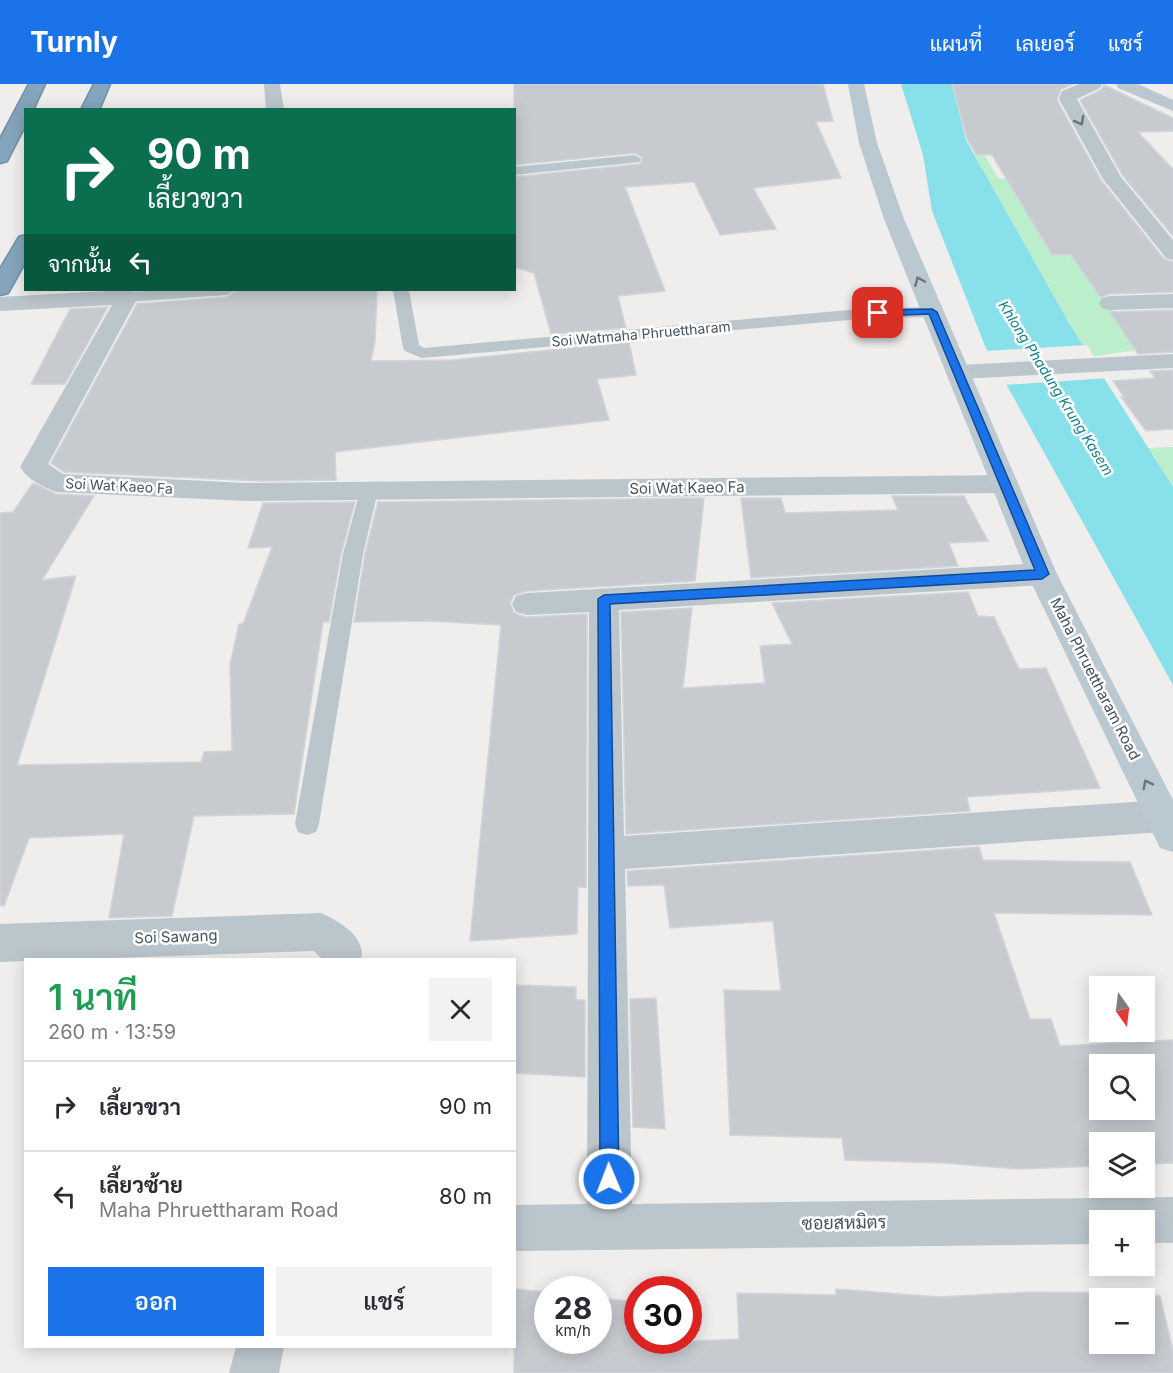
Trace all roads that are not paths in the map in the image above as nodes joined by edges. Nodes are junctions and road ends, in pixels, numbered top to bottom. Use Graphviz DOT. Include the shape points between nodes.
graph roads {
  1 [pos="37,84"];
  2 [pos="102,84"];
  3 [pos="272,84"];
  4 [pos="856,84"];
  5 [pos="1094,84"];
  6 [pos="1124,84"];
  7 [pos="1173,106"];
  8 [pos="25,108"];
  9 [pos="91,108"];
  10 [pos="275,108"];
  11 [pos="24,110"];
  12 [pos="0,157"];
  13 [pos="635,159"];
  14 [pos="516,171"];
  15 [pos="24,245"];
  16 [pos="1173,254"];
  17 [pos="0,288"];
  18 [pos="213,291"];
  19 [pos="401,291"];
  20 [pos="127,297"];
  21 [pos="1173,301"];
  22 [pos="1110,303"];
  23 [pos="0,304"];
  24 [pos="932,312"];
  25 [pos="1173,361"];
  26 [pos="959,372"];
  27 [pos="1005,484"];
  28 [pos="369,490"];
  29 [pos="1042,574"];
  30 [pos="604,599"];
  31 [pos="527,604"];
  32 [pos="307,824"];
  33 [pos="1168,826"];
  34 [pos="606,854"];
  35 [pos="0,944"];
  36 [pos="343,956"];
  37 [pos="1173,1220"];
  38 [pos="610,1225"];
  39 [pos="516,1228"];
  40 [pos="260,1348"];
  41 [pos="254,1373"];
  1 -- 8 [label="highway"];
  2 -- 9 [label="highway"];
  3 -- 10 [label="street"];
  24 -- 4 [label="main road, Maha Phruettharam Road, one-way" via="868,143"];
  5 -- 16 [label="street, one-way" via="1071,92 1068,99 1113,179"];
  6 -- 7 [label="main road"];
  11 -- 12 [label="highway"];
  13 -- 14 [label="lane"];
  15 -- 17 [label="highway"];
  18 -- 20 [label="lane"];
  19 -- 24 [label="lane, Soi Watmaha Phruettharam" via="411,348 422,352 860,314"];
  20 -- 23 [label="street"];
  20 -- 28 [label="street, Soi Wat Kaeo Fa" via="33,467 57,483 246,492"];
  21 -- 22 [label="street"];
  24 -- 26 [label="main road, Maha Phruettharam Road"];
  25 -- 26 [label="street"];
  26 -- 27 [label="main road, Maha Phruettharam Road"];
  27 -- 28 [label="street, Soi Wat Kaeo Fa"];
  27 -- 29 [label="main road, Maha Phruettharam Road"];
  28 -- 32 [label="lane" via="353,554"];
  29 -- 30 [label="street"];
  33 -- 29 [label="main road, Maha Phruettharam Road, one-way"];
  30 -- 31 [label="street"];
  30 -- 34 [label="street"];
  33 -- 34 [label="street"];
  34 -- 38 [label="street"];
  35 -- 36 [label="street, Soi Sawang" via="321,932"];
  37 -- 38 [label="street, ซอยสหมิตร"];
  38 -- 39 [label="street, ซอยสหมิตร"];
  40 -- 41 [label="street"];
}
